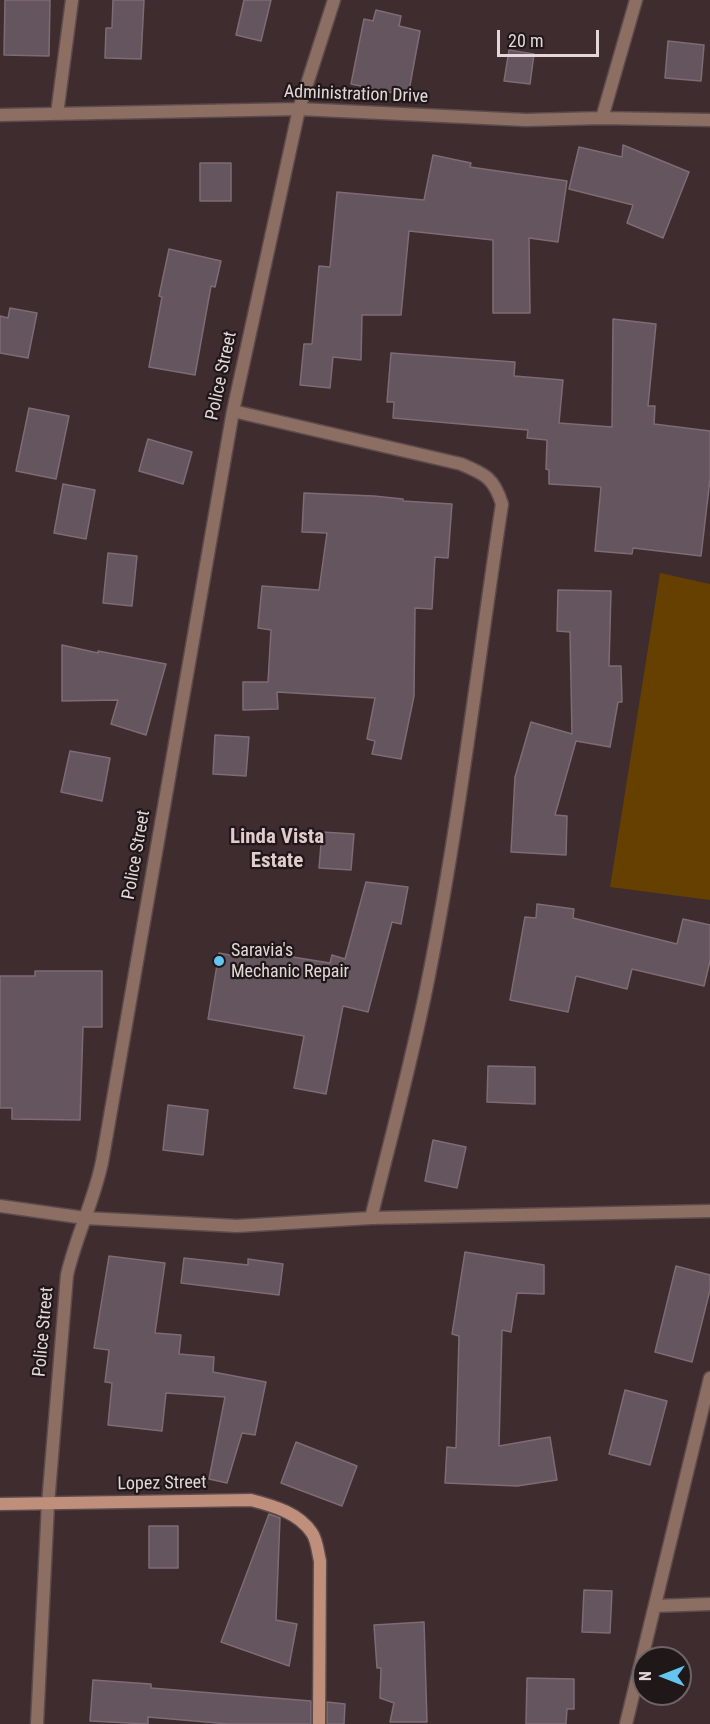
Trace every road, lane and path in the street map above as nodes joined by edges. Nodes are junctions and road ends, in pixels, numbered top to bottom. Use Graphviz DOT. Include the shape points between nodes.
graph roads {
  1 [pos="72,0"];
  2 [pos="333,0"];
  3 [pos="636,0"];
  4 [pos="299,109"];
  5 [pos="57,114"];
  6 [pos="0,115"];
  7 [pos="602,118"];
  8 [pos="710,120"];
  9 [pos="233,411"];
  10 [pos="0,1206"];
  11 [pos="710,1211"];
  12 [pos="85,1218"];
  13 [pos="370,1218"];
  14 [pos="710,1378"];
  15 [pos="0,1504"];
  16 [pos="48,1504"];
  17 [pos="710,1604"];
  18 [pos="655,1606"];
  19 [pos="37,1724"];
  20 [pos="319,1724"];
  21 [pos="626,1724"];
  1 -- 5 [label="street"];
  2 -- 4 [label="street, Police Street"];
  3 -- 7 [label="street"];
  4 -- 5 [label="street, Administration Drive"];
  4 -- 7 [label="street, Administration Drive" via="526,120"];
  4 -- 9 [label="street, Police Street"];
  5 -- 6 [label="street, Administration Drive"];
  7 -- 8 [label="street, Administration Drive"];
  9 -- 12 [label="street, Police Street" via="102,1162"];
  9 -- 13 [label="street" via="461,464 483,472 497,487 502,504 429,975"];
  10 -- 12 [label="street"];
  11 -- 13 [label="street"];
  12 -- 13 [label="street" via="237,1226"];
  12 -- 16 [label="street, Police Street" via="67,1275"];
  14 -- 18 [label="street"];
  15 -- 16 [label="street, Lopez Street"];
  16 -- 19 [label="street, Police Street"];
  16 -- 20 [label="street, Lopez Street" via="251,1500 297,1517 313,1534 320,1561"];
  17 -- 18 [label="street"];
  18 -- 21 [label="street"];
}
